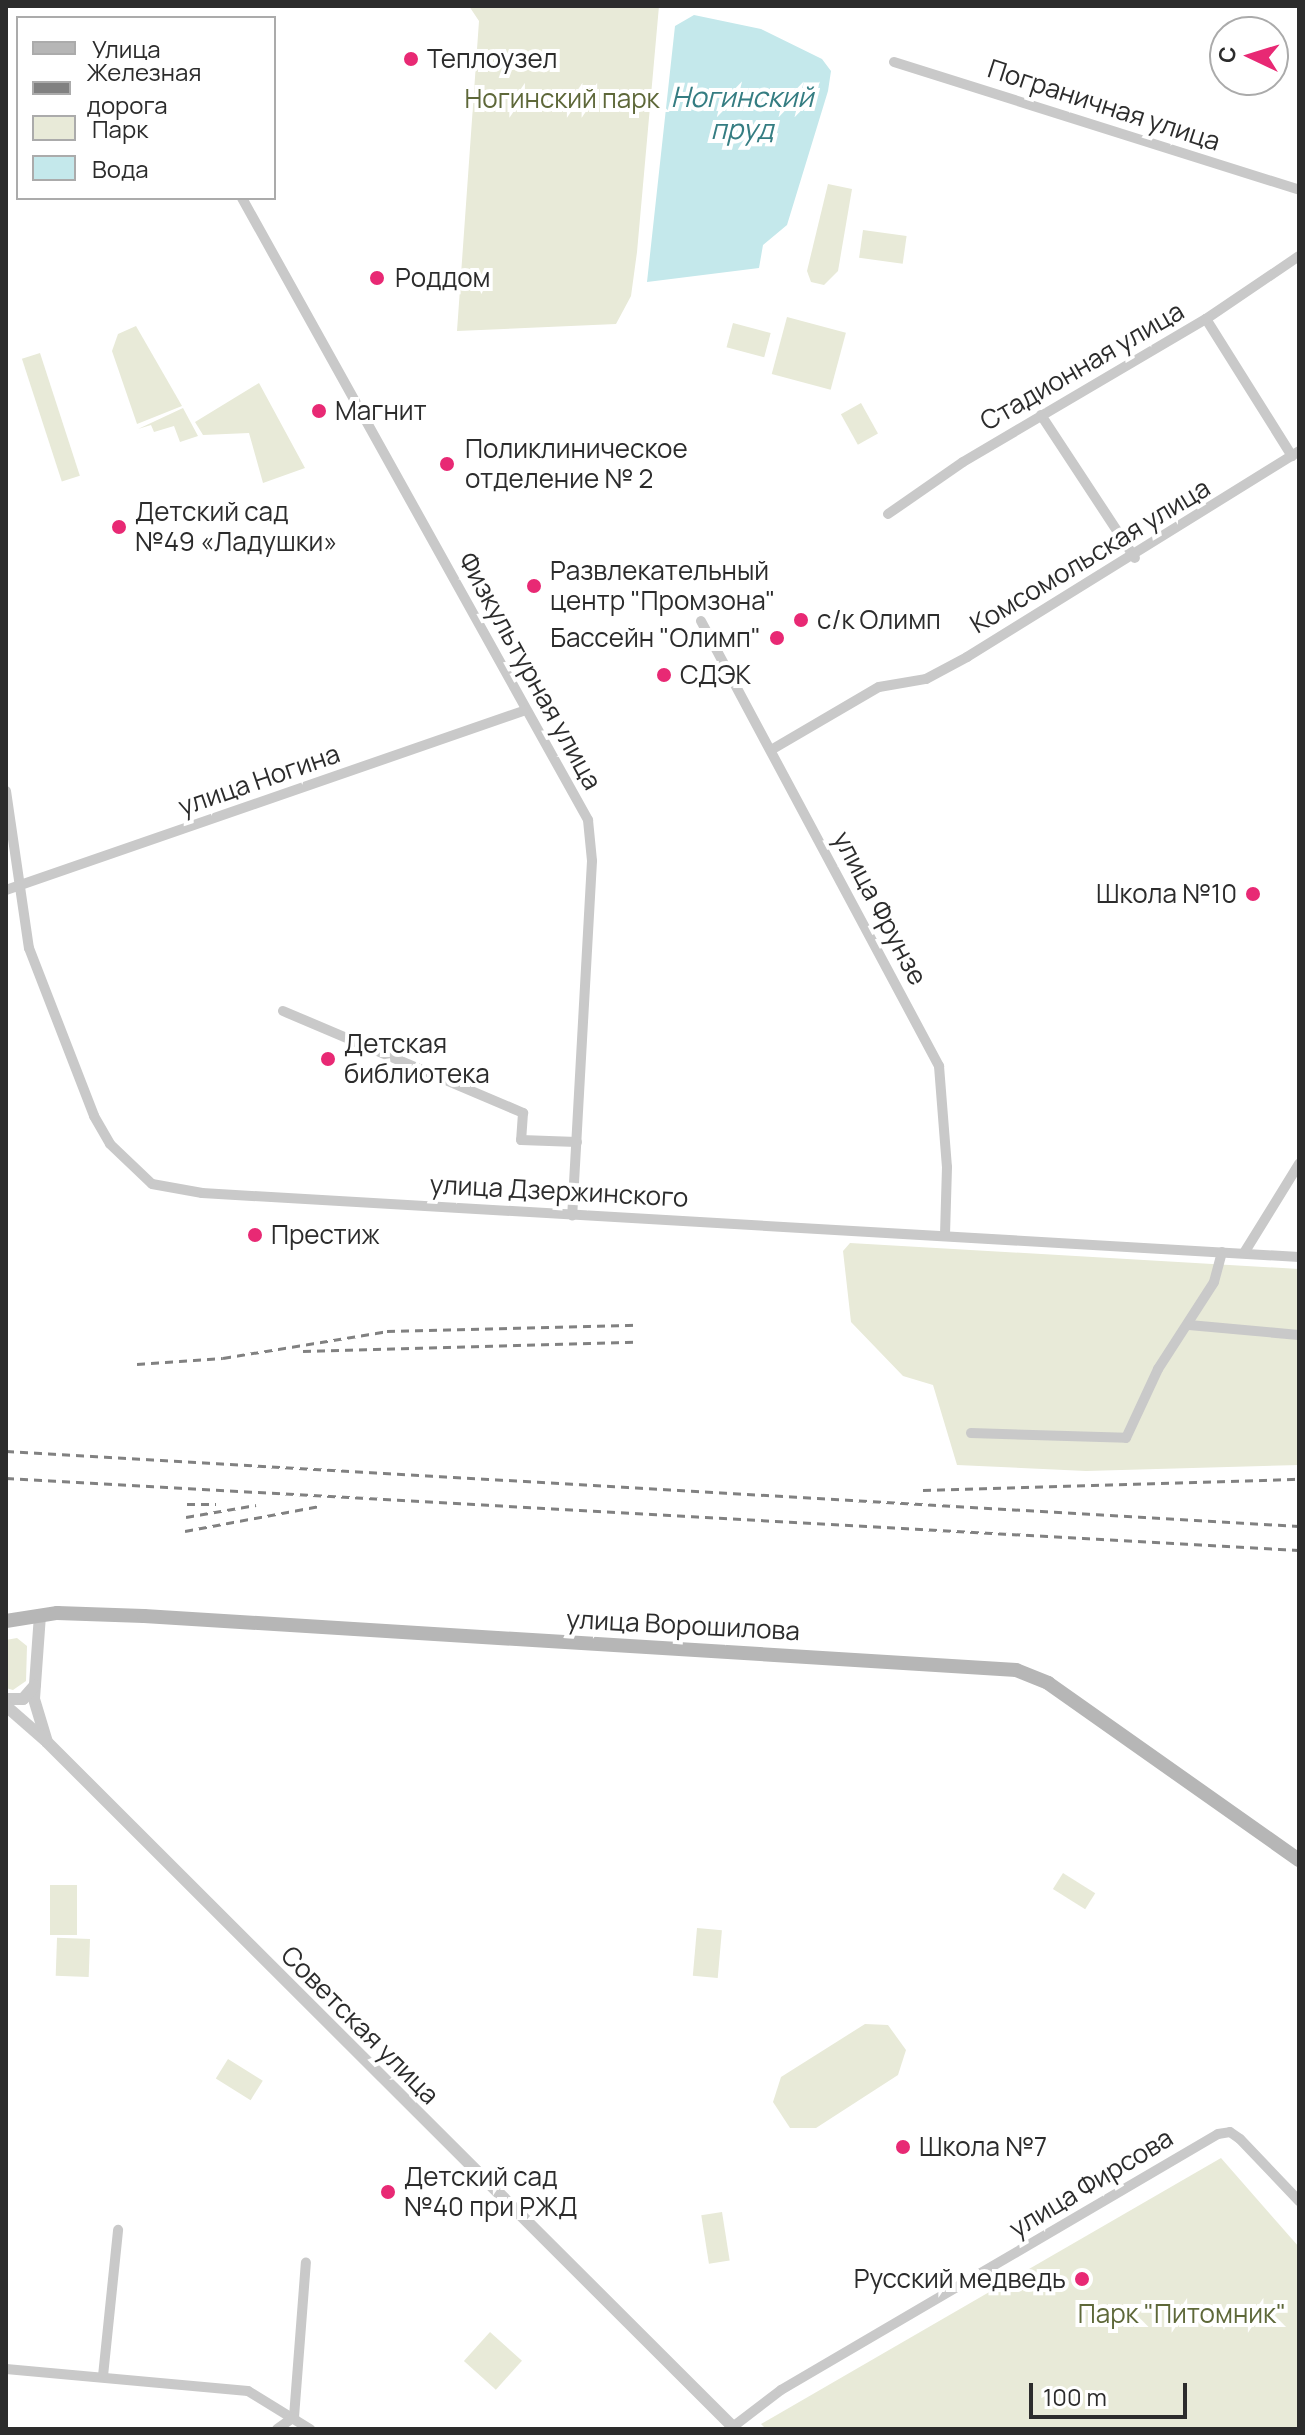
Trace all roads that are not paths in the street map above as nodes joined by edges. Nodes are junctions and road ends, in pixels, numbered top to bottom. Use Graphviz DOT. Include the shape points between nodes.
graph roads {
  1 [pos="894,62"];
  2 [pos="1299,190"];
  3 [pos="243,200"];
  4 [pos="1299,256"];
  5 [pos="1206,319"];
  6 [pos="1041,415"];
  7 [pos="1296,454"];
  8 [pos="888,514"];
  9 [pos="1135,558"];
  10 [pos="701,621"];
  11 [pos="526,710"];
  12 [pos="771,750"];
  13 [pos="6,791"];
  14 [pos="11,887"];
  15 [pos="283,1011"];
  16 [pos="577,1142"];
  17 [pos="1299,1164"];
  18 [pos="572,1215"];
  19 [pos="945,1235"];
  20 [pos="1222,1252"];
  21 [pos="1244,1253"];
  22 [pos="1299,1257"];
  23 [pos="1189,1325"];
  24 [pos="1299,1335"];
  25 [pos="971,1433"];
  26 [pos="40,1615"];
  27 [pos="6,1621"];
  28 [pos="36,1683"];
  29 [pos="6,1699"];
  30 [pos="6,1706"];
  31 [pos="47,1742"];
  32 [pos="1299,1860"];
  33 [pos="1299,2201"];
  34 [pos="118,2230"];
  35 [pos="306,2262"];
  36 [pos="6,2369"];
  37 [pos="103,2376"];
  38 [pos="294,2417"];
  39 [pos="732,2428"];
  40 [pos="277,2429"];
  41 [pos="310,2429"];
  1 -- 2 [label="street, Пограничная улица"];
  3 -- 11 [label="street, Физкультурная улица"];
  4 -- 5 [label="street, Стадионная улица"];
  5 -- 6 [label="street, Стадионная улица"];
  5 -- 7 [label="street"];
  6 -- 8 [label="street, Стадионная улица"];
  6 -- 9 [label="street"];
  7 -- 9 [label="street, Комсомольская улица"];
  9 -- 12 [label="street, Комсомольская улица" via="926,679 879,687"];
  10 -- 12 [label="street, улица Фрунзе"];
  11 -- 14 [label="street, улица Ногина"];
  11 -- 16 [label="street, Физкультурная улица" via="588,820 592,861"];
  12 -- 19 [label="street, улица Фрунзе" via="939,1066 947,1167"];
  13 -- 14 [label="street, улица Дзержинского"];
  14 -- 18 [label="street, улица Дзержинского" via="94,1116 110,1144 152,1184 202,1193"];
  15 -- 16 [label="street" via="523,1113 521,1140"];
  16 -- 18 [label="street, Физкультурная улица"];
  17 -- 21 [label="street"];
  18 -- 19 [label="street, улица Дзержинского"];
  19 -- 20 [label="street, улица Дзержинского"];
  20 -- 21 [label="street, улица Дзержинского"];
  20 -- 23 [label="street" via="1214,1282"];
  21 -- 22 [label="street, улица Дзержинского"];
  23 -- 24 [label="street"];
  23 -- 25 [label="street" via="1158,1369 1122,1441"];
  26 -- 27 [label="main road, улица Ворошилова"];
  26 -- 28 [label="street, Советская улица"];
  26 -- 32 [label="main road, улица Ворошилова" via="181,1618 1016,1670 1048,1683"];
  28 -- 29 [label="street" via="23,1699"];
  28 -- 31 [label="street, Советская улица" via="36,1709"];
  30 -- 31 [label="street"];
  31 -- 39 [label="street, Советская улица"];
  33 -- 39 [label="street, улица Фирсова" via="1240,2139 1230,2132 1218,2134 781,2390"];
  34 -- 37 [label="street"];
  35 -- 38 [label="street"];
  36 -- 37 [label="street"];
  37 -- 38 [label="street" via="248,2391"];
  38 -- 40 [label="street"];
  38 -- 41 [label="street"];
}
